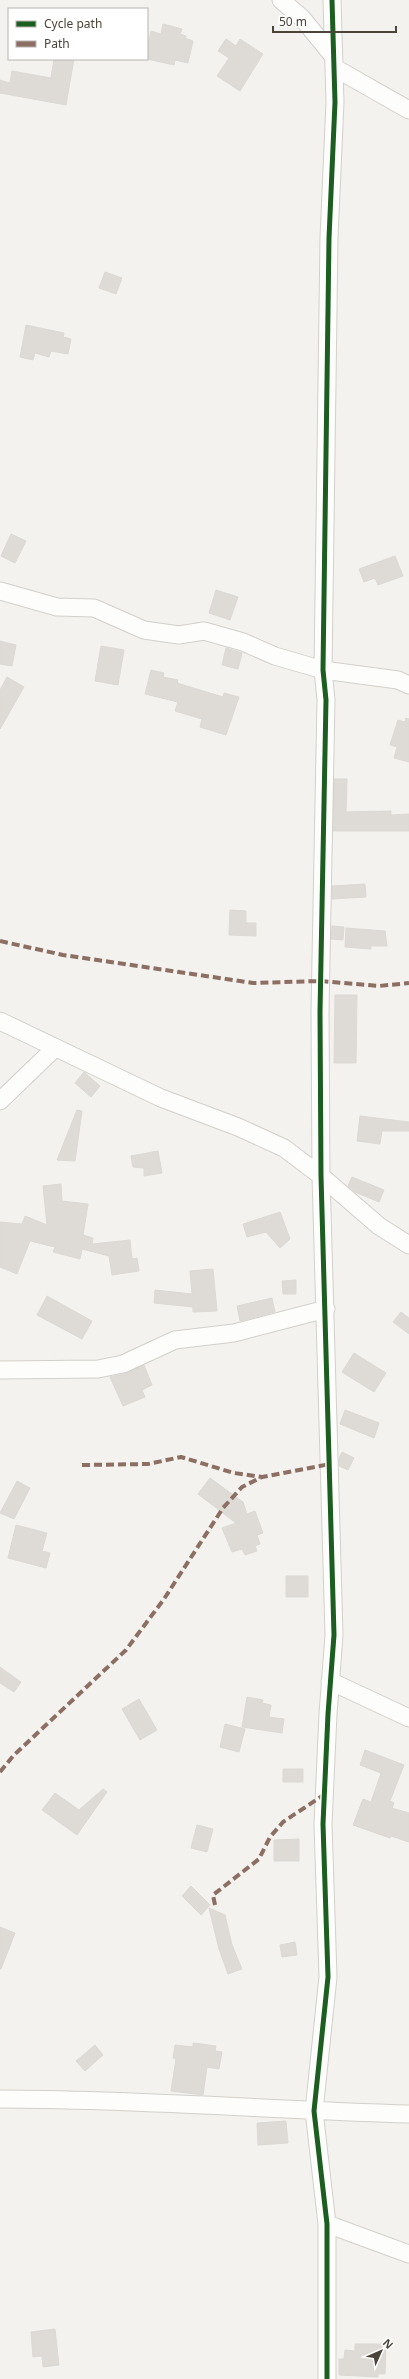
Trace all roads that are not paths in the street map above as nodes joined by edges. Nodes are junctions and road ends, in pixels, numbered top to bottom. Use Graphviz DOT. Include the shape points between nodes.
graph roads {
  1 [pos="281,0"];
  2 [pos="332,0"];
  3 [pos="334,62"];
  4 [pos="406,105"];
  5 [pos="0,591"];
  6 [pos="323,670"];
  7 [pos="409,685"];
  8 [pos="0,1021"];
  9 [pos="56,1048"];
  10 [pos="0,1101"];
  11 [pos="321,1176"];
  12 [pos="409,1245"];
  13 [pos="326,1309"];
  14 [pos="0,1370"];
  15 [pos="330,1681"];
  16 [pos="409,1718"];
  17 [pos="0,2099"];
  18 [pos="314,2112"];
  19 [pos="409,2114"];
  20 [pos="327,2224"];
  21 [pos="409,2254"];
  22 [pos="327,2379"];
  1 -- 3 [label="street" via="302,18"];
  2 -- 3 [label="street"];
  3 -- 4 [label="street"];
  3 -- 6 [label="street"];
  5 -- 6 [label="street" via="57,607 94,608 144,630 179,635 204,631"];
  6 -- 7 [label="street" via="398,680"];
  6 -- 11 [label="street" via="326,700 320,1012"];
  8 -- 9 [label="street"];
  9 -- 10 [label="street"];
  9 -- 11 [label="street" via="161,1098 238,1127 284,1148"];
  11 -- 12 [label="street" via="379,1226"];
  11 -- 13 [label="street"];
  13 -- 14 [label="street" via="234,1333 174,1340 123,1364 98,1369"];
  13 -- 15 [label="street" via="334,1635"];
  15 -- 16 [label="street"];
  15 -- 18 [label="street" via="323,1824 328,1977"];
  17 -- 18 [label="street" via="71,2099"];
  18 -- 19 [label="street"];
  18 -- 20 [label="street"];
  20 -- 21 [label="street"];
  20 -- 22 [label="street"];
}
